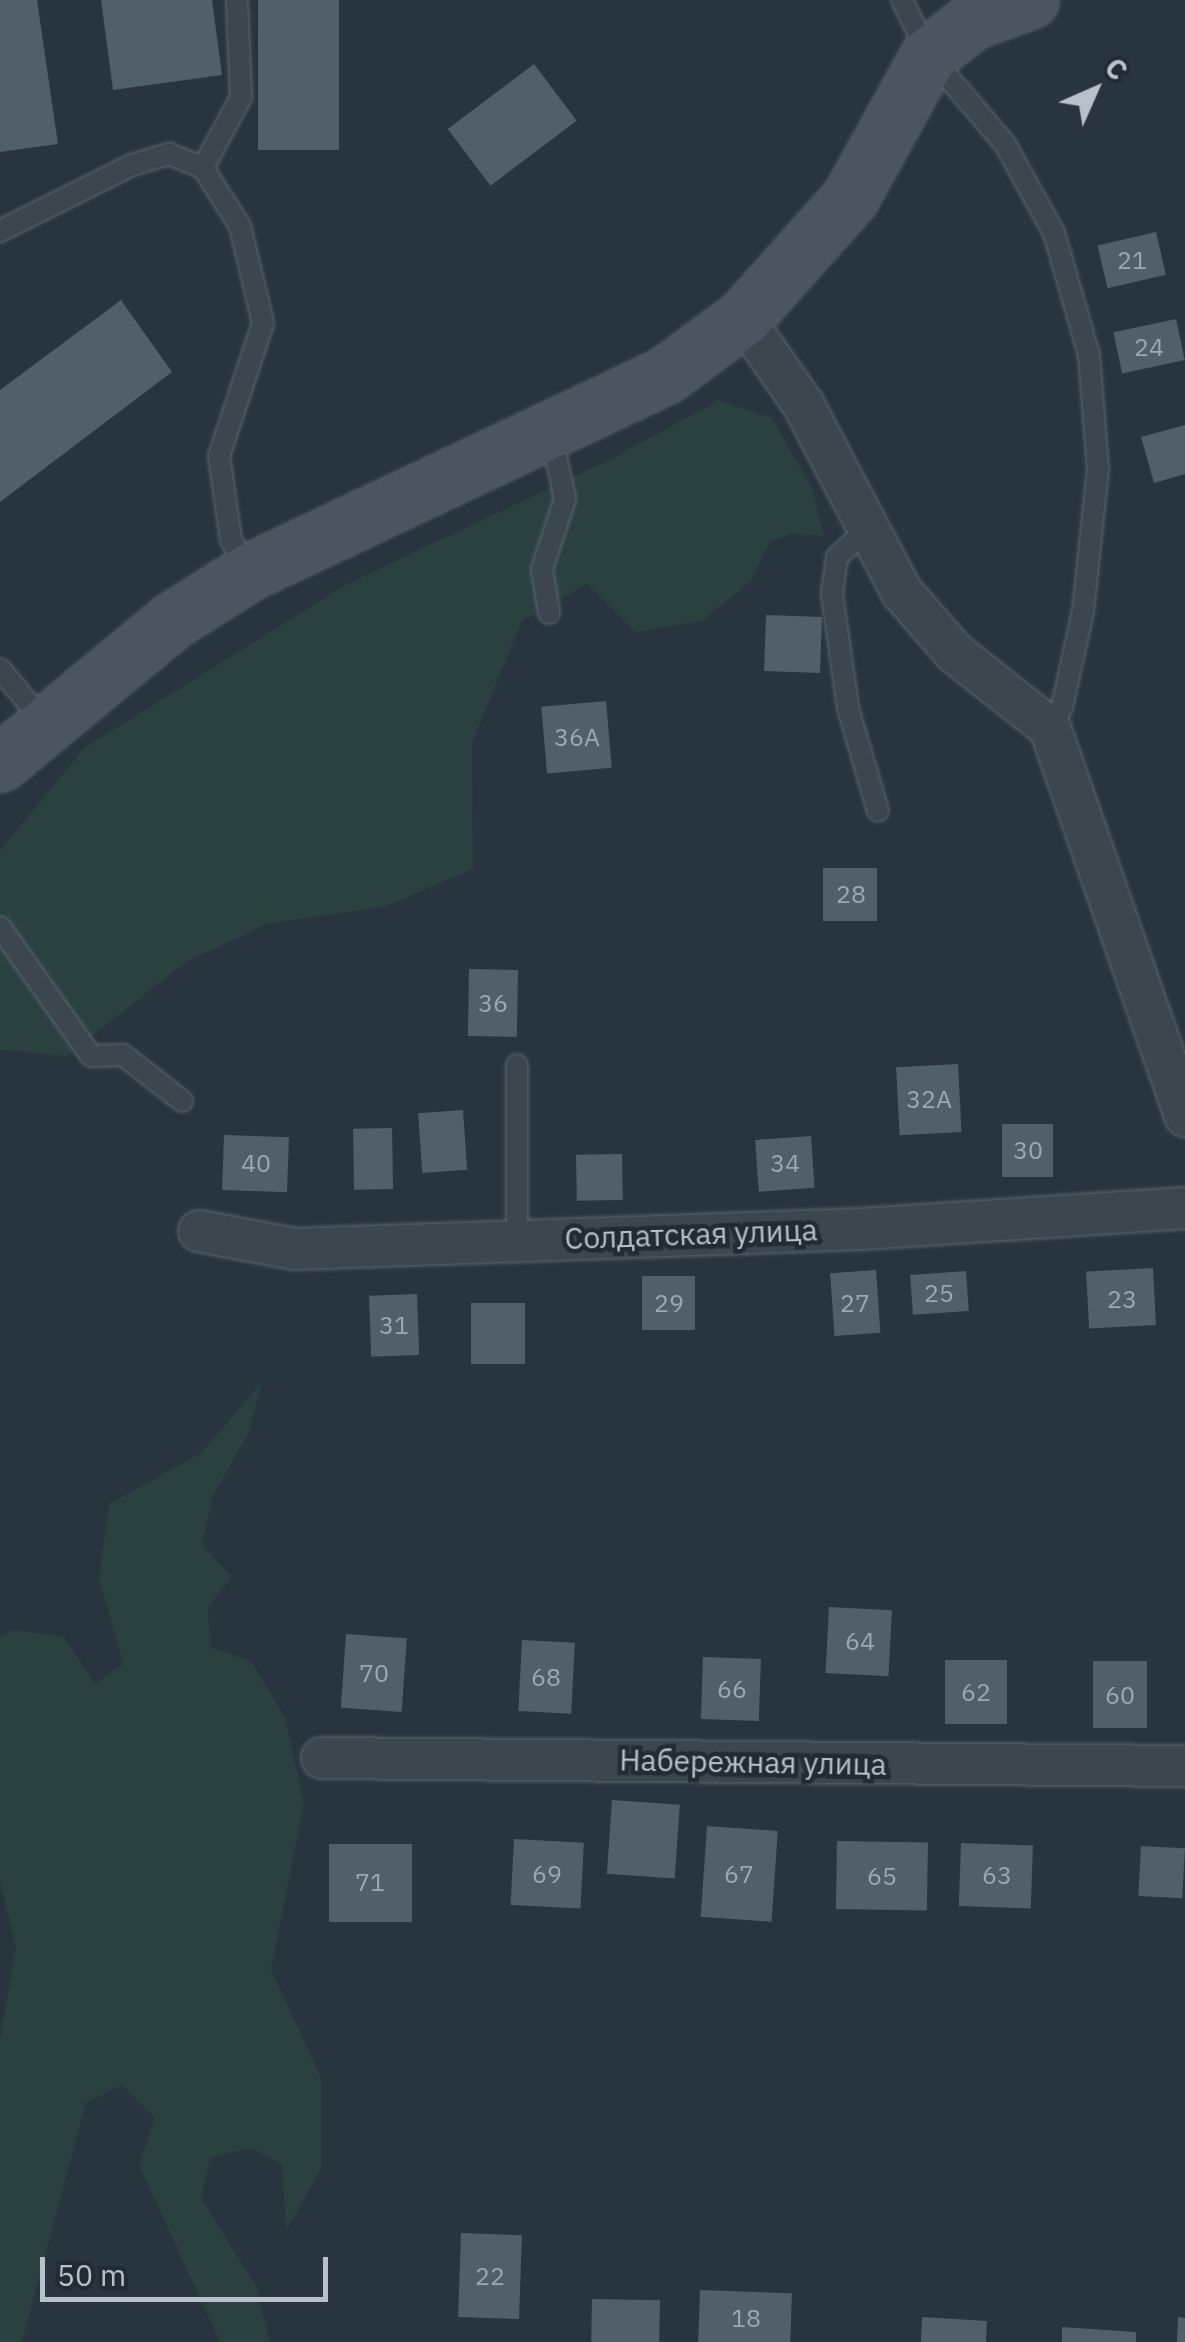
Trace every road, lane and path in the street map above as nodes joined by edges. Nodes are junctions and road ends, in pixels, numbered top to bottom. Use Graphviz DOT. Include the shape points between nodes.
graph roads {
  1 [pos="237,0"];
  2 [pos="902,0"];
  3 [pos="1030,0"];
  4 [pos="929,55"];
  5 [pos="203,168"];
  6 [pos="0,231"];
  7 [pos="743,318"];
  8 [pos="549,426"];
  9 [pos="868,528"];
  10 [pos="249,572"];
  11 [pos="550,613"];
  12 [pos="0,669"];
  13 [pos="45,722"];
  14 [pos="1050,728"];
  15 [pos="0,763"];
  16 [pos="878,811"];
  17 [pos="0,927"];
  18 [pos="517,1065"];
  19 [pos="182,1101"];
  20 [pos="1185,1116"];
  21 [pos="1185,1208"];
  22 [pos="199,1230"];
  23 [pos="517,1239"];
  24 [pos="322,1758"];
  25 [pos="1185,1766"];
  1 -- 5 [label="lane" via="241,97"];
  2 -- 4 [label="lane"];
  3 -- 4 [label="street" via="972,21"];
  4 -- 7 [label="street" via="850,198"];
  4 -- 14 [label="lane" via="1005,144 1054,233 1089,354 1098,469 1083,611 1062,707"];
  5 -- 6 [label="lane" via="169,154 132,165"];
  5 -- 10 [label="lane" via="240,226 263,322 219,456 231,540"];
  7 -- 8 [label="street" via="664,376"];
  7 -- 9 [label="street" via="803,404"];
  8 -- 10 [label="street"];
  8 -- 11 [label="lane" via="565,499 542,569"];
  9 -- 14 [label="street" via="901,592 955,653"];
  9 -- 16 [label="lane" via="838,557 832,594 848,708"];
  10 -- 13 [label="street" via="173,620"];
  12 -- 13 [label="lane"];
  13 -- 15 [label="street"];
  14 -- 20 [label="street"];
  17 -- 19 [label="lane" via="92,1056 122,1055"];
  18 -- 23 [label="lane"];
  21 -- 23 [label="street, Солдатская улица" via="862,1229"];
  22 -- 23 [label="street, Солдатская улица" via="294,1249"];
  24 -- 25 [label="street, Набережная улица"];
}
